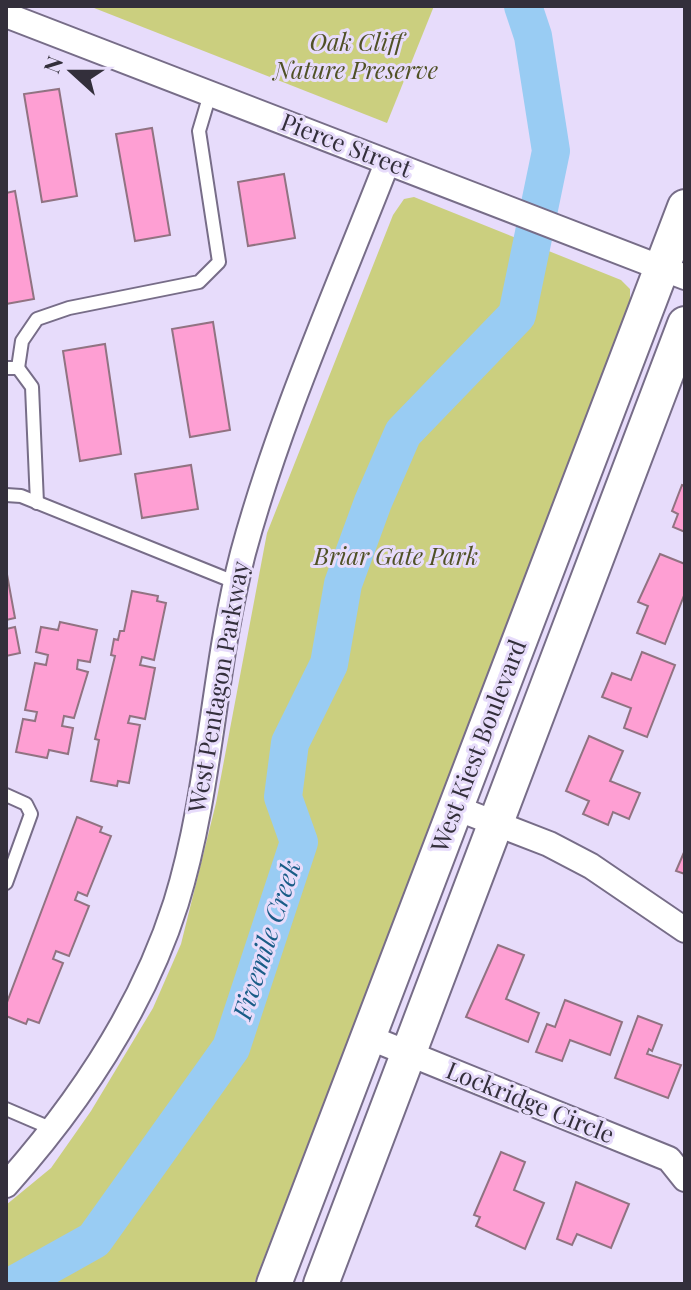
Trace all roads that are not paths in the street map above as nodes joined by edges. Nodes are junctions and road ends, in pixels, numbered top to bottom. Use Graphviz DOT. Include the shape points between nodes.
graph roads {
  1 [pos="6,15"];
  2 [pos="210,94"];
  3 [pos="387,163"];
  4 [pos="685,207"];
  5 [pos="673,272"];
  6 [pos="685,324"];
  7 [pos="12,368"];
  8 [pos="6,495"];
  9 [pos="37,503"];
  10 [pos="237,583"];
  11 [pos="6,795"];
  12 [pos="456,808"];
  13 [pos="497,822"];
  14 [pos="6,883"];
  15 [pos="685,930"];
  16 [pos="368,1037"];
  17 [pos="409,1054"];
  18 [pos="6,1109"];
  19 [pos="55,1130"];
  20 [pos="685,1179"];
  21 [pos="6,1185"];
  22 [pos="274,1284"];
  23 [pos="321,1284"];
  1 -- 2 [label="street, Pierce Street"];
  2 -- 3 [label="street, Pierce Street"];
  2 -- 7 [label="lane" via="199,131 219,262 199,282 37,319"];
  3 -- 5 [label="street, Pierce Street"];
  3 -- 10 [label="street, West Pentagon Parkway" via="283,431"];
  4 -- 5 [label="main road, West Kiest Boulevard"];
  5 -- 12 [label="main road, West Kiest Boulevard"];
  6 -- 13 [label="main road, West Kiest Boulevard"];
  7 -- 9 [label="lane" via="32,387"];
  8 -- 9 [label="lane"];
  9 -- 10 [label="lane"];
  10 -- 19 [label="street, West Pentagon Parkway" via="176,902 149,972"];
  11 -- 14 [label="lane" via="26,804 31,814"];
  12 -- 13 [label="street"];
  12 -- 16 [label="main road, West Kiest Boulevard"];
  13 -- 15 [label="street" via="591,866"];
  13 -- 17 [label="main road, West Kiest Boulevard"];
  16 -- 17 [label="street, Lockridge Circle"];
  16 -- 22 [label="main road, West Kiest Boulevard"];
  17 -- 20 [label="street, Lockridge Circle" via="669,1159"];
  17 -- 23 [label="main road, West Kiest Boulevard"];
  18 -- 19 [label="lane"];
  19 -- 21 [label="street, West Pentagon Parkway"];
}
